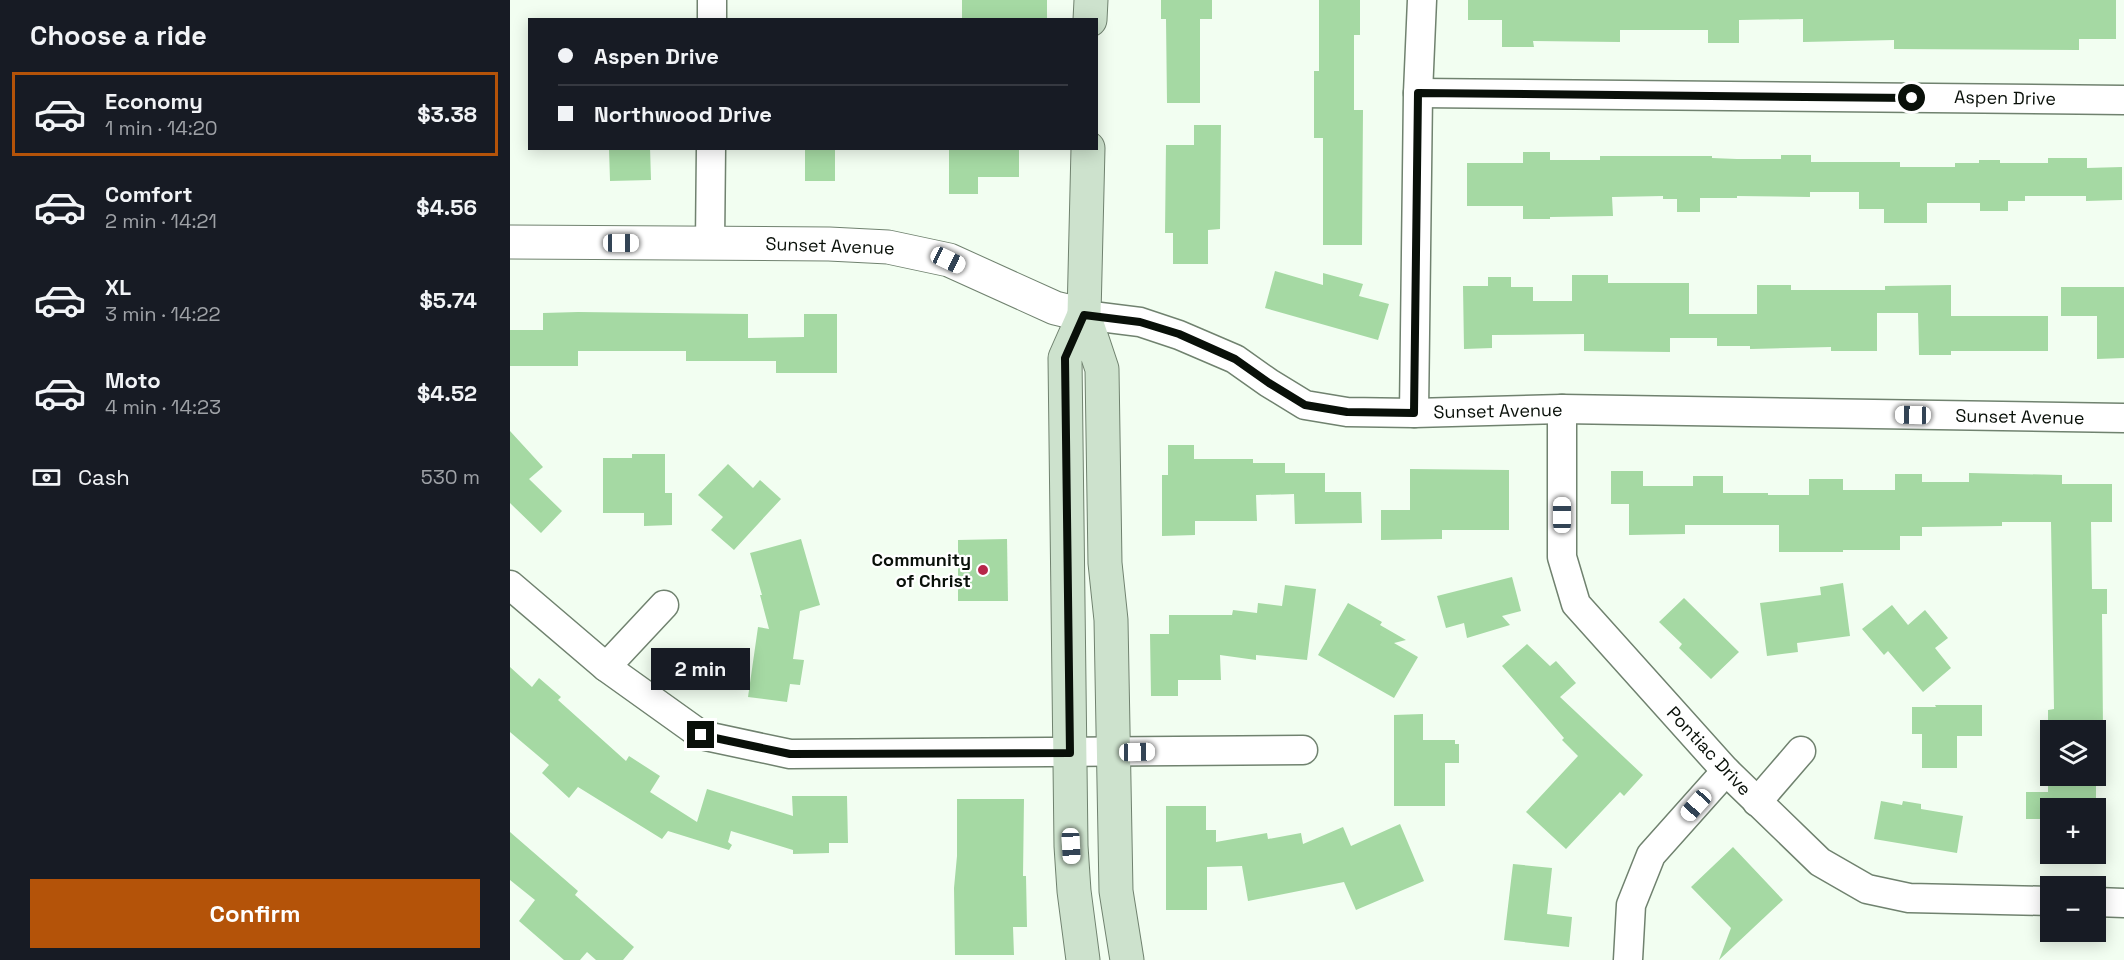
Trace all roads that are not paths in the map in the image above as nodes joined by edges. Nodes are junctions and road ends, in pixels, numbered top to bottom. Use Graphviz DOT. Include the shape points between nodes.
graph roads {
  1 [pos="712,0"];
  2 [pos="1090,0"];
  3 [pos="1422,0"];
  4 [pos="712,18"];
  5 [pos="1090,18"];
  6 [pos="1418,93"];
  7 [pos="2124,100"];
  8 [pos="711,150"];
  9 [pos="1088,150"];
  10 [pos="510,242"];
  11 [pos="710,243"];
  12 [pos="1084,315"];
  13 [pos="1562,409"];
  14 [pos="1414,413"];
  15 [pos="2124,418"];
  16 [pos="510,585"];
  17 [pos="664,604"];
  18 [pos="606,667"];
  19 [pos="1303,750"];
  20 [pos="1801,751"];
  21 [pos="1113,752"];
  22 [pos="1070,753"];
  23 [pos="1726,771"];
  24 [pos="1757,802"];
  25 [pos="2040,901"];
  26 [pos="2106,902"];
  27 [pos="2124,903"];
  28 [pos="1083,960"];
  29 [pos="1127,960"];
  30 [pos="1628,960"];
  1 -- 4 [label="street"];
  2 -- 5 [label="main road"];
  3 -- 6 [label="street"];
  6 -- 7 [label="street, Aspen Drive"];
  6 -- 14 [label="street"];
  8 -- 11 [label="street"];
  9 -- 12 [label="main road"];
  10 -- 11 [label="street, Sunset Avenue"];
  11 -- 12 [label="street, Sunset Avenue" via="867,245 916,251 948,260 1055,308"];
  12 -- 14 [label="street, Sunset Avenue" via="1140,322 1179,334 1235,359 1305,405 1347,412"];
  12 -- 21 [label="main road" via="1102,369"];
  12 -- 22 [label="main road" via="1065,358"];
  13 -- 14 [label="street, Sunset Avenue"];
  13 -- 15 [label="street, Sunset Avenue"];
  13 -- 23 [label="street, Pontiac Drive" via="1562,557 1575,604"];
  16 -- 18 [label="street"];
  17 -- 18 [label="street"];
  18 -- 22 [label="street" via="701,735 790,754"];
  19 -- 21 [label="street"];
  20 -- 24 [label="street"];
  21 -- 22 [label="street"];
  21 -- 29 [label="main road" via="1116,891"];
  22 -- 28 [label="main road" via="1074,891"];
  23 -- 24 [label="street, Pontiac Drive"];
  23 -- 30 [label="street" via="1651,855 1631,905"];
  24 -- 25 [label="street, Pontiac Drive" via="1820,862 1867,889 1909,898"];
  26 -- 27 [label="street"];
}
